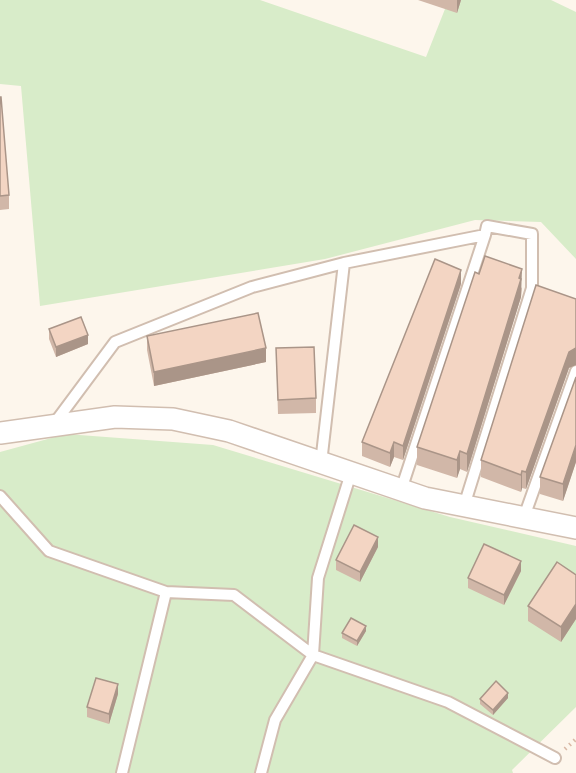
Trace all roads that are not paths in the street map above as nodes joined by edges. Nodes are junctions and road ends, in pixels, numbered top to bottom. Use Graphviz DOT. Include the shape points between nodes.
graph roads {
  1 [pos="485,235"];
  2 [pos="344,263"];
  3 [pos="532,288"];
  4 [pos="543,292"];
  5 [pos="576,371"];
  6 [pos="52,426"];
  7 [pos="0,434"];
  8 [pos="321,463"];
  9 [pos="351,473"];
  10 [pos="401,490"];
  11 [pos="0,496"];
  12 [pos="464,506"];
  13 [pos="524,517"];
  14 [pos="576,528"];
  15 [pos="166,592"];
  16 [pos="313,655"];
  17 [pos="555,758"];
  18 [pos="122,773"];
  19 [pos="261,773"];
  1 -- 2 [label="lane"];
  1 -- 3 [label="lane" via="488,226 532,234"];
  1 -- 10 [label="lane"];
  2 -- 6 [label="lane" via="252,287 115,342"];
  2 -- 8 [label="lane"];
  3 -- 4 [label="lane"];
  3 -- 12 [label="lane"];
  5 -- 13 [label="lane"];
  6 -- 7 [label="street"];
  6 -- 8 [label="street" via="115,417 173,419 229,431"];
  8 -- 9 [label="street"];
  9 -- 10 [label="street"];
  9 -- 16 [label="lane" via="318,578"];
  10 -- 12 [label="street"];
  11 -- 15 [label="lane" via="49,551"];
  12 -- 13 [label="street"];
  13 -- 14 [label="street"];
  15 -- 16 [label="lane" via="234,595"];
  15 -- 18 [label="lane"];
  16 -- 17 [label="lane" via="448,702"];
  16 -- 19 [label="lane" via="275,720"];
}
